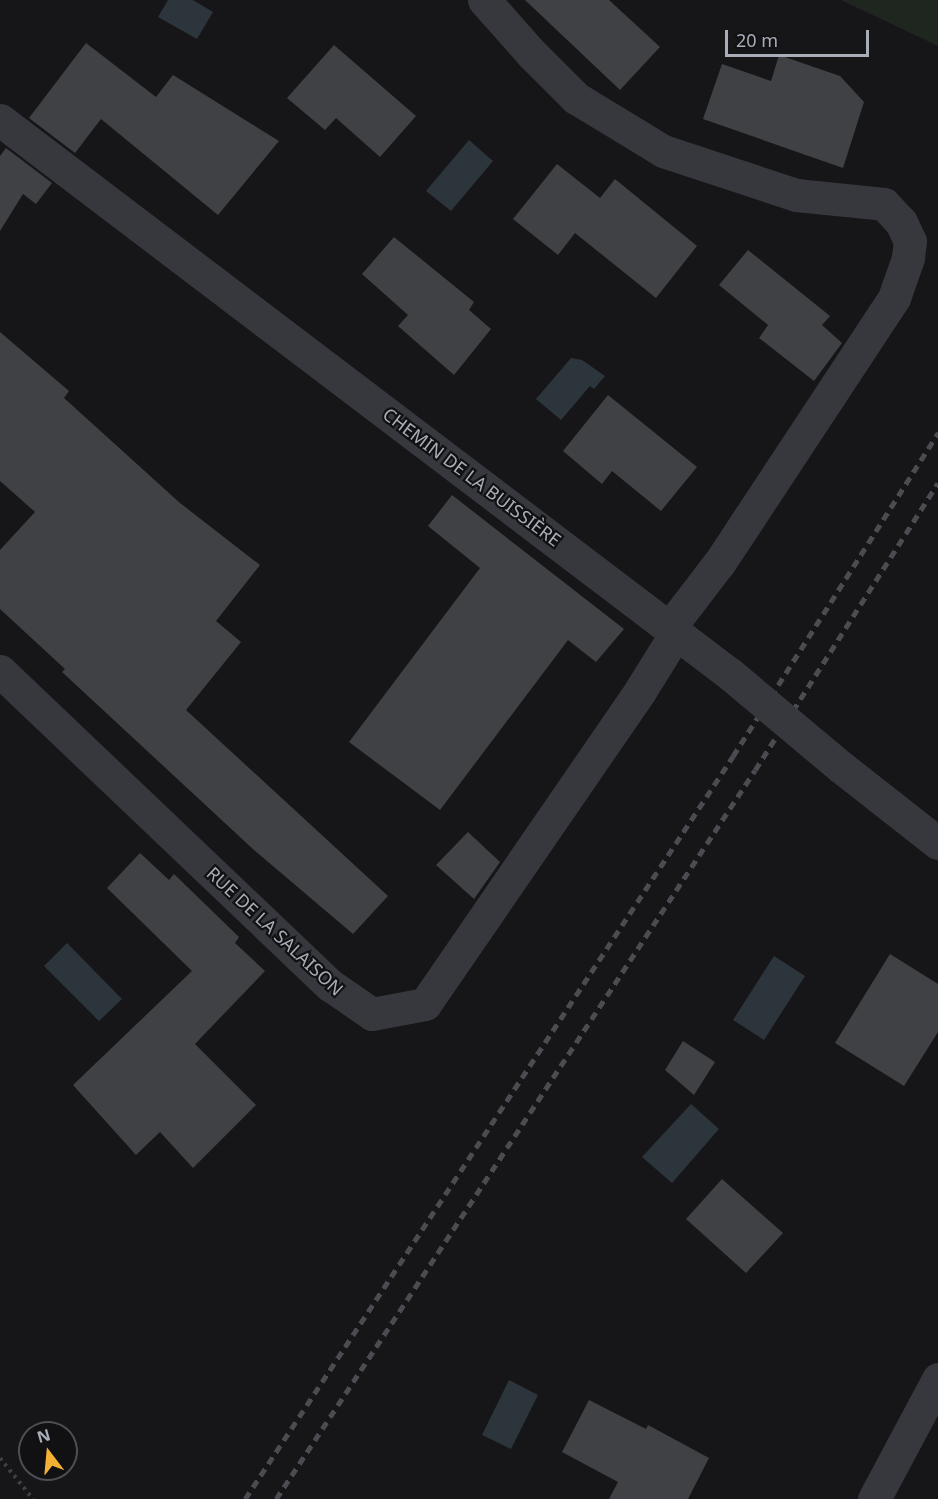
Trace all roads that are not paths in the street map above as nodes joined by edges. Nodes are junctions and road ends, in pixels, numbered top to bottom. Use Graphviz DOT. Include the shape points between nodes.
graph roads {
  1 [pos="484,0"];
  2 [pos="0,120"];
  3 [pos="673,630"];
  4 [pos="0,671"];
  5 [pos="938,843"];
  6 [pos="938,1379"];
  7 [pos="874,1499"];
  1 -- 3 [label="street, RUE DE LA SALAISON" via="576,98 663,151 796,195 884,204 901,222 910,241 894,298"];
  2 -- 3 [label="street, CHEMIN DE LA BUISSIÈRE"];
  3 -- 4 [label="street, RUE DE LA SALAISON" via="640,691 425,1004 372,1014 330,985"];
  3 -- 5 [label="street, CHEMIN DE LA BUISSIÈRE, bridge"];
  6 -- 7 [label="street"];
}
